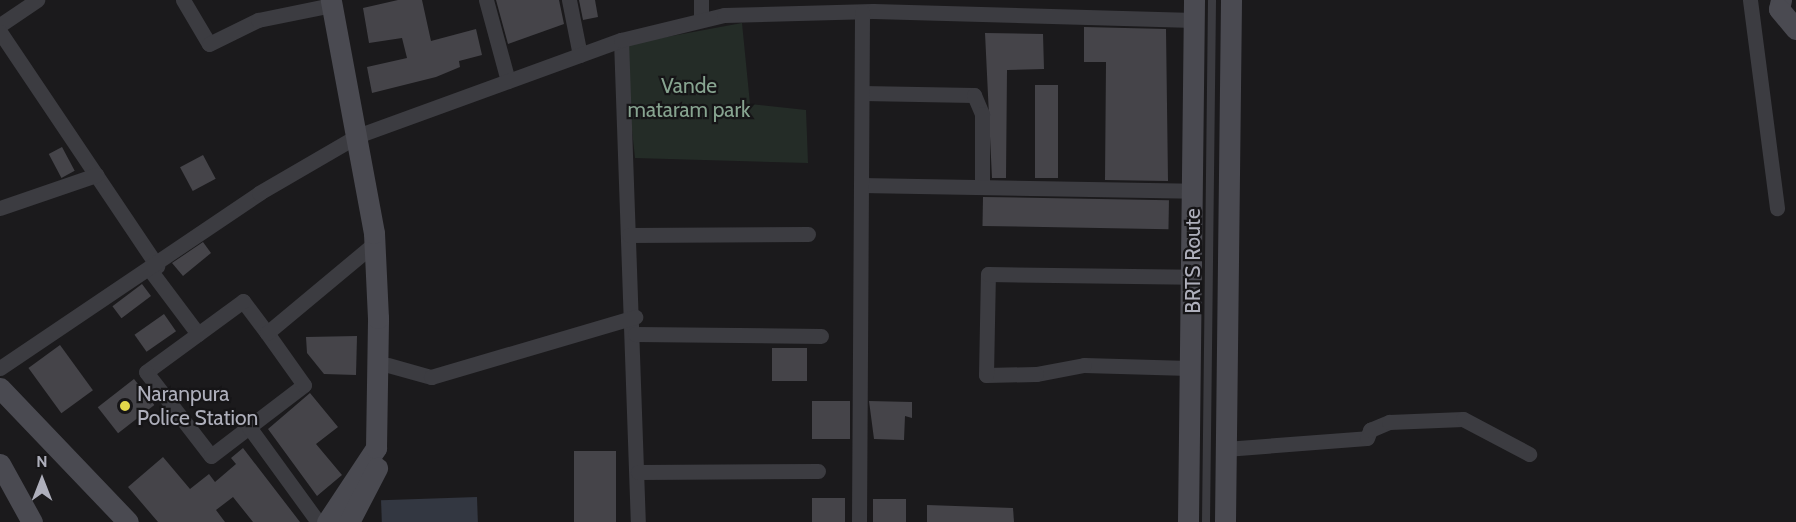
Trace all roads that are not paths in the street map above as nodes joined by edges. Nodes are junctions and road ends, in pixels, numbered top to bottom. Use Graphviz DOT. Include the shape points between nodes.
graph roads {
  1 [pos="37,0"];
  2 [pos="183,0"];
  3 [pos="486,0"];
  4 [pos="569,0"];
  5 [pos="700,0"];
  6 [pos="1212,0"];
  7 [pos="1231,0"];
  8 [pos="1750,0"];
  9 [pos="335,2"];
  10 [pos="898,6"];
  11 [pos="986,7"];
  12 [pos="1035,7"];
  13 [pos="1785,7"];
  14 [pos="1194,10"];
  15 [pos="862,12"];
  16 [pos="700,20"];
  17 [pos="0,25"];
  18 [pos="1796,29"];
  19 [pos="0,32"];
  20 [pos="621,40"];
  21 [pos="580,55"];
  22 [pos="508,81"];
  23 [pos="861,93"];
  24 [pos="361,134"];
  25 [pos="96,175"];
  26 [pos="861,185"];
  27 [pos="982,187"];
  28 [pos="1193,191"];
  29 [pos="0,208"];
  30 [pos="1777,208"];
  31 [pos="808,234"];
  32 [pos="630,235"];
  33 [pos="374,244"];
  34 [pos="153,268"];
  35 [pos="1191,277"];
  36 [pos="635,317"];
  37 [pos="267,333"];
  38 [pos="198,334"];
  39 [pos="635,334"];
  40 [pos="821,336"];
  41 [pos="388,365"];
  42 [pos="0,368"];
  43 [pos="1189,368"];
  44 [pos="0,388"];
  45 [pos="249,427"];
  46 [pos="1225,449"];
  47 [pos="1529,454"];
  48 [pos="0,465"];
  49 [pos="818,471"];
  50 [pos="638,472"];
  51 [pos="32,522"];
  52 [pos="128,522"];
  53 [pos="318,522"];
  54 [pos="327,522"];
  55 [pos="350,522"];
  56 [pos="638,522"];
  57 [pos="859,522"];
  58 [pos="1188,522"];
  59 [pos="1206,522"];
  60 [pos="1225,522"];
  1 -- 17 [label="street"];
  2 -- 9 [label="street" via="209,44 258,20"];
  3 -- 22 [label="street"];
  4 -- 21 [label="street"];
  5 -- 16 [label="street"];
  6 -- 59 [label="lane, BRTS Route"];
  7 -- 46 [label="main road"];
  8 -- 30 [label="street"];
  9 -- 24 [label="main road"];
  10 -- 11 [label="street"];
  10 -- 15 [label="street"];
  11 -- 12 [label="street"];
  12 -- 14 [label="street"];
  13 -- 18 [label="main road"];
  14 -- 28 [label="main road"];
  15 -- 16 [label="street" via="724,15"];
  15 -- 23 [label="street"];
  16 -- 20 [label="street"];
  19 -- 25 [label="street"];
  20 -- 21 [label="street"];
  20 -- 32 [label="street"];
  21 -- 22 [label="street"];
  22 -- 24 [label="street"];
  23 -- 26 [label="street"];
  23 -- 27 [label="street" via="974,95 982,114"];
  24 -- 33 [label="main road"];
  24 -- 34 [label="street" via="259,193"];
  24 -- 41 [label="main road" via="384,232"];
  25 -- 29 [label="street"];
  25 -- 34 [label="street"];
  26 -- 27 [label="street"];
  26 -- 57 [label="street"];
  27 -- 28 [label="street"];
  28 -- 35 [label="main road"];
  31 -- 32 [label="street"];
  32 -- 36 [label="street"];
  33 -- 37 [label="street"];
  33 -- 54 [label="main road" via="376,448"];
  34 -- 38 [label="street"];
  34 -- 42 [label="street"];
  35 -- 43 [label="main road"];
  35 -- 43 [label="street" via="988,274 986,375 1036,374 1083,365"];
  36 -- 39 [label="street"];
  36 -- 41 [label="street" via="431,377"];
  37 -- 38 [label="street" via="243,301"];
  37 -- 45 [label="street" via="304,385"];
  38 -- 45 [label="street" via="146,372 211,456"];
  39 -- 40 [label="street"];
  39 -- 50 [label="street"];
  41 -- 55 [label="main road" via="386,451"];
  43 -- 58 [label="main road"];
  44 -- 52 [label="main road"];
  45 -- 53 [label="street"];
  46 -- 47 [label="street" via="1367,438 1370,430 1389,422 1463,419"];
  46 -- 60 [label="main road"];
  48 -- 51 [label="main road"];
  49 -- 50 [label="street"];
  50 -- 56 [label="street"];
}
